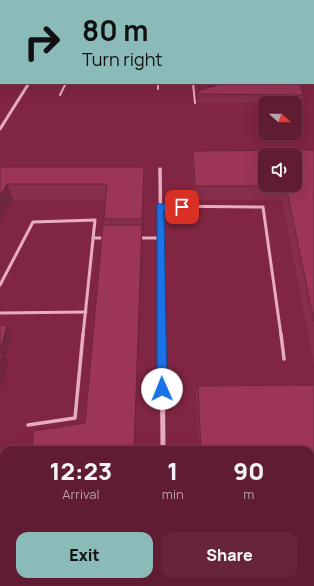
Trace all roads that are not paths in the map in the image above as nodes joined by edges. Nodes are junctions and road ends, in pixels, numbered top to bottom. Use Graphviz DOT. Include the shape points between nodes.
graph roads {
  1 [pos="28,84"];
  2 [pos="66,84"];
  3 [pos="158,84"];
  4 [pos="193,84"];
  5 [pos="158,89"];
  6 [pos="60,95"];
  7 [pos="195,103"];
  8 [pos="0,129"];
  9 [pos="160,169"];
  10 [pos="160,206"];
  11 [pos="93,238"];
  12 [pos="110,238"];
  13 [pos="133,238"];
  14 [pos="160,238"];
  15 [pos="0,285"];
  16 [pos="0,312"];
  17 [pos="86,312"];
  18 [pos="284,359"];
  19 [pos="28,425"];
  20 [pos="163,446"];
  1 -- 8 [label="street"];
  2 -- 6 [label="lane"];
  3 -- 5 [label="lane"];
  4 -- 7 [label="lane"];
  9 -- 10 [label="street"];
  10 -- 14 [label="street"];
  10 -- 18 [label="lane" via="263,207"];
  11 -- 12 [label="lane"];
  11 -- 15 [label="lane" via="95,220 33,222"];
  11 -- 17 [label="lane"];
  13 -- 14 [label="lane"];
  14 -- 20 [label="street"];
  16 -- 17 [label="lane"];
  17 -- 19 [label="lane" via="75,418"];
}
